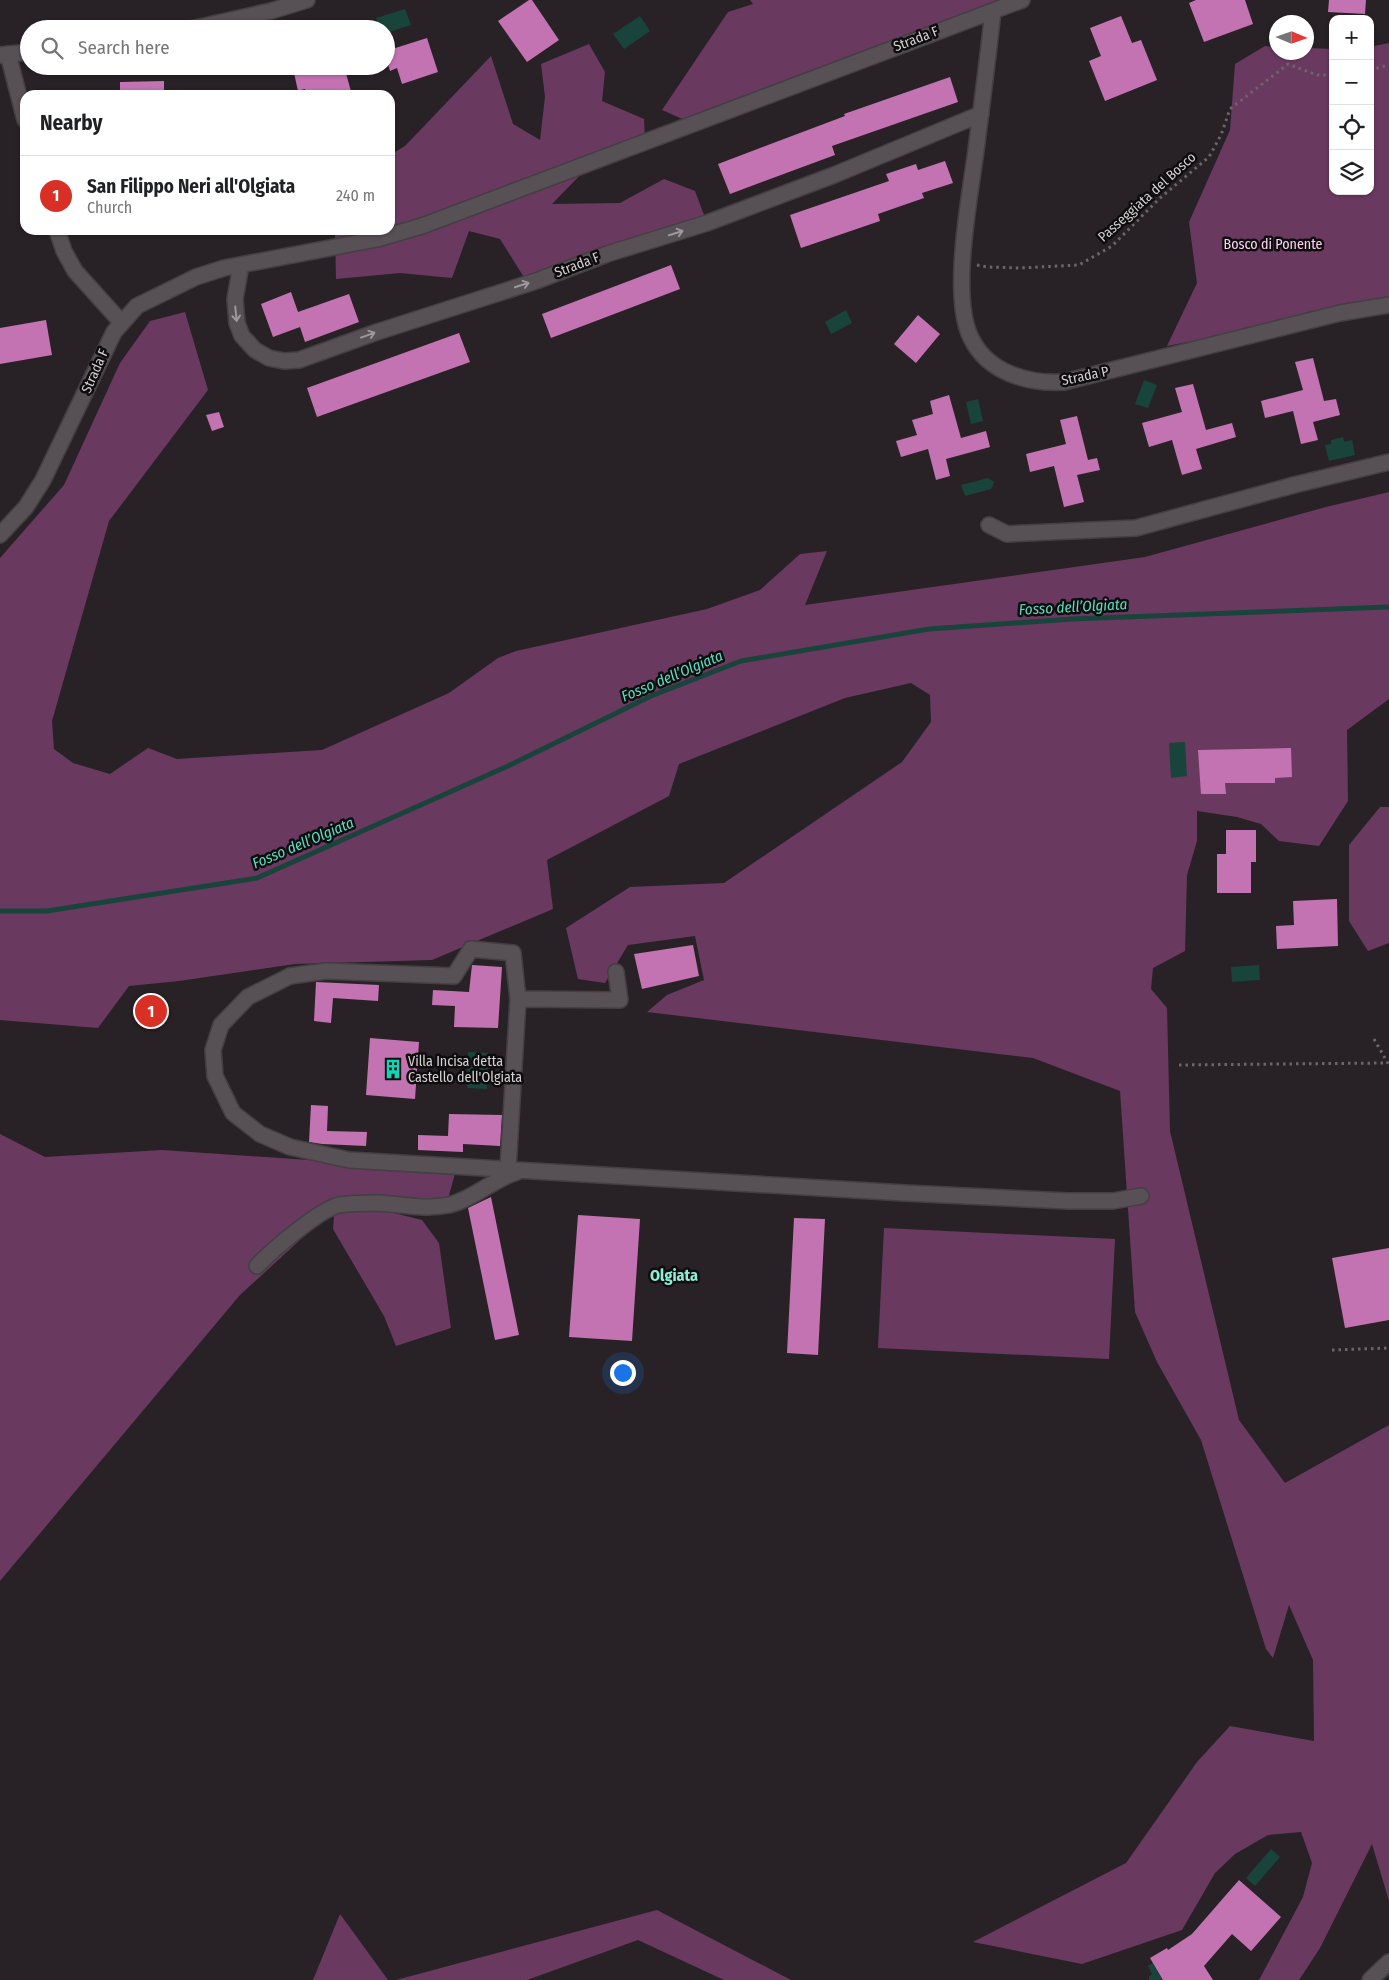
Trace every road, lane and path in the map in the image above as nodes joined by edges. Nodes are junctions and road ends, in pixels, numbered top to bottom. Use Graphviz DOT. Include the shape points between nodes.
graph roads {
  1 [pos="307,0"];
  2 [pos="1022,0"];
  3 [pos="993,11"];
  4 [pos="230,20"];
  5 [pos="20,53"];
  6 [pos="4,55"];
  7 [pos="1389,65"];
  8 [pos="1374,69"];
  9 [pos="1329,75"];
  10 [pos="20,105"];
  11 [pos="981,114"];
  12 [pos="395,234"];
  13 [pos="59,235"];
  14 [pos="390,235"];
  15 [pos="962,262"];
  16 [pos="241,266"];
  17 [pos="1389,305"];
  18 [pos="121,322"];
  19 [pos="1389,462"];
  20 [pos="989,524"];
  21 [pos="0,535"];
  22 [pos="616,972"];
  23 [pos="518,999"];
  24 [pos="1374,1039"];
  25 [pos="1388,1064"];
  26 [pos="1179,1065"];
  27 [pos="508,1169"];
  28 [pos="524,1170"];
  29 [pos="1141,1196"];
  30 [pos="257,1266"];
  31 [pos="1389,1348"];
  32 [pos="1332,1350"];
  33 [pos="1389,1962"];
  34 [pos="1370,1980"];
  1 -- 4 [label="street"];
  2 -- 3 [label="street, Strada F"];
  3 -- 11 [label="street, Strada P"];
  3 -- 12 [label="street, Strada F"];
  5 -- 6 [label="street"];
  6 -- 10 [label="street"];
  7 -- 8 [label="path"];
  9 -- 15 [label="path, Passeggiata del Bosco" via="1317,75 1288,64 1230,110 1209,157 1160,198 1112,246 1079,265 987,267"];
  11 -- 15 [label="street, Strada P"];
  16 -- 11 [label="street, Strada F, one-way" via="235,308 243,339 269,358 299,360 707,223"];
  13 -- 18 [label="street" via="75,271"];
  14 -- 16 [label="street, Strada F"];
  15 -- 17 [label="street, Strada P" via="964,313 975,346 1007,373 1037,382 1078,380 1225,340"];
  16 -- 18 [label="street, Strada F" via="196,277 142,303"];
  18 -- 21 [label="street, Strada F" via="44,480 26,507"];
  19 -- 20 [label="street" via="1136,528 1007,534"];
  22 -- 23 [label="street" via="620,1000"];
  23 -- 27 [label="street"];
  23 -- 27 [label="street" via="513,953 471,949 454,976 326,971 290,976 248,997 220,1026 213,1050 215,1076 233,1113 260,1134 290,1147 349,1160"];
  24 -- 25 [label="path"];
  25 -- 26 [label="path"];
  27 -- 28 [label="street"];
  28 -- 29 [label="street" via="1059,1200 1113,1200"];
  28 -- 30 [label="street" via="451,1204 430,1208 378,1203 337,1205"];
  31 -- 32 [label="path"];
  33 -- 34 [label="street"];
}
